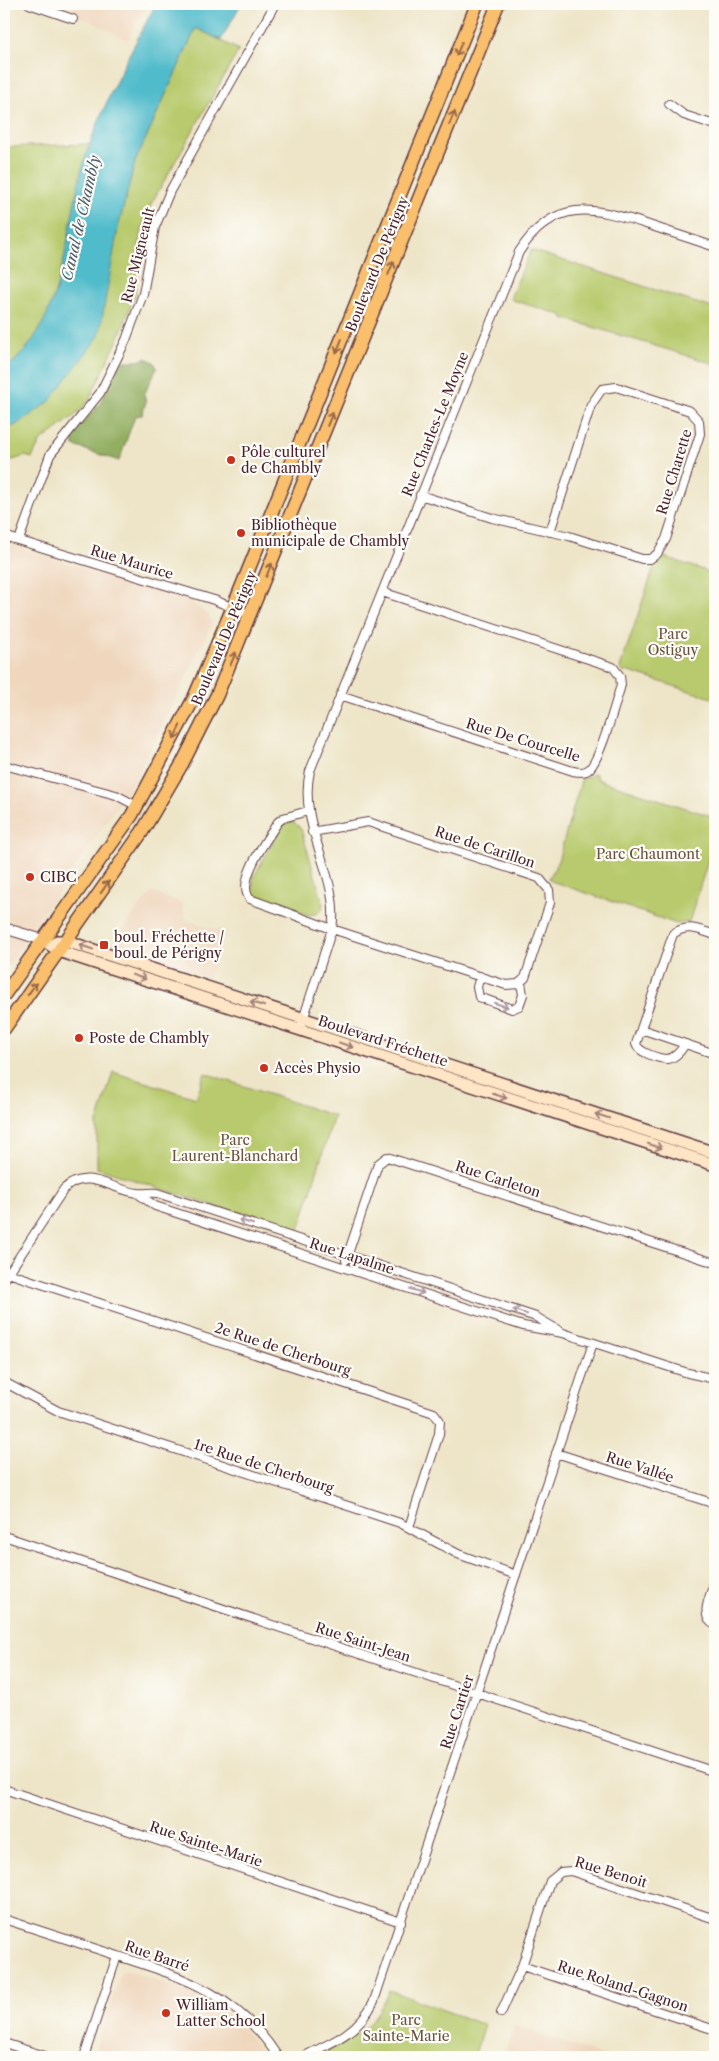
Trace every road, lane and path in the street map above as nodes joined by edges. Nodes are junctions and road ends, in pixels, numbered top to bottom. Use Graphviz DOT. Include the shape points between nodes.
graph roads {
  1 [pos="29,4"];
  2 [pos="275,4"];
  3 [pos="477,4"];
  4 [pos="498,4"];
  5 [pos="72,19"];
  6 [pos="670,104"];
  7 [pos="715,125"];
  8 [pos="715,247"];
  9 [pos="420,495"];
  10 [pos="550,532"];
  11 [pos="4,536"];
  12 [pos="19,540"];
  13 [pos="382,592"];
  14 [pos="233,607"];
  15 [pos="251,615"];
  16 [pos="340,694"];
  17 [pos="4,765"];
  18 [pos="137,806"];
  19 [pos="308,811"];
  20 [pos="312,832"];
  21 [pos="4,928"];
  22 [pos="332,929"];
  23 [pos="715,935"];
  24 [pos="43,940"];
  25 [pos="63,946"];
  26 [pos="480,976"];
  27 [pos="520,982"];
  28 [pos="4,995"];
  29 [pos="301,1024"];
  30 [pos="4,1029"];
  31 [pos="641,1029"];
  32 [pos="685,1044"];
  33 [pos="715,1054"];
  34 [pos="715,1153"];
  35 [pos="715,1165"];
  36 [pos="137,1193"];
  37 [pos="347,1255"];
  38 [pos="715,1263"];
  39 [pos="343,1267"];
  40 [pos="6,1276"];
  41 [pos="563,1333"];
  42 [pos="593,1342"];
  43 [pos="715,1379"];
  44 [pos="4,1382"];
  45 [pos="556,1453"];
  46 [pos="715,1504"];
  47 [pos="409,1527"];
  48 [pos="4,1536"];
  49 [pos="516,1575"];
  50 [pos="715,1581"];
  51 [pos="715,1625"];
  52 [pos="476,1693"];
  53 [pos="715,1772"];
  54 [pos="4,1789"];
  55 [pos="4,1919"];
  56 [pos="715,1919"];
  57 [pos="401,1922"];
  58 [pos="117,1956"];
  59 [pos="522,1966"];
  60 [pos="501,2013"];
  61 [pos="715,2030"];
  62 [pos="4,2043"];
  63 [pos="48,2057"];
  64 [pos="84,2057"];
  65 [pos="278,2057"];
  66 [pos="302,2057"];
  1 -- 5 [label="street"];
  2 -- 12 [label="street, Rue Migneault" via="170,191 155,227 140,302 115,365 95,402 50,455"];
  3 -- 14 [label="main road, Boulevard De Périgny, one-way"];
  15 -- 4 [label="main road, Boulevard De Périgny, one-way"];
  6 -- 7 [label="street" via="680,113"];
  8 -- 9 [label="street, Rue Charles-Le Moyne" via="595,210 570,212 538,229 515,259"];
  9 -- 10 [label="street, Rue Charette"];
  9 -- 13 [label="street, Rue Charles-Le Moyne"];
  10 -- 10 [label="street, Rue Charette" via="642,559 650,559 657,554 666,539 700,434 698,418 690,411 616,386 602,389 591,405"];
  11 -- 12 [label="street, Rue Maurice"];
  12 -- 14 [label="street, Rue Maurice"];
  13 -- 16 [label="street, Rue Charles-Le Moyne"];
  13 -- 16 [label="street, Rue De Courcelle" via="613,667 620,676 620,685 599,754 588,770 573,771"];
  14 -- 15 [label="street, Rue Maurice"];
  14 -- 18 [label="main road, Boulevard De Périgny, one-way" via="194,698"];
  25 -- 15 [label="main road, Boulevard De Périgny, one-way" via="169,788 217,695"];
  16 -- 19 [label="street, Rue Charles-Le Moyne" via="310,771"];
  17 -- 18 [label="street" via="116,795"];
  18 -- 24 [label="main road, Boulevard De Périgny"];
  19 -- 20 [label="street, Rue Charles-Le Moyne"];
  19 -- 22 [label="street" via="278,822 248,873 245,890 250,899 258,903"];
  20 -- 22 [label="street, Rue Charles-Le Moyne" via="329,889"];
  20 -- 27 [label="street, Rue de Carillon" via="368,822 539,878 548,886 550,903 526,974"];
  21 -- 24 [label="street, Boulevard Fréchette"];
  22 -- 26 [label="street"];
  22 -- 29 [label="street, Rue Charles-Le Moyne"];
  23 -- 31 [label="street" via="690,928 673,934"];
  24 -- 25 [label="main road, Boulevard Fréchette"];
  24 -- 28 [label="main road, Boulevard De Périgny"];
  25 -- 29 [label="main road, Boulevard Fréchette"];
  30 -- 25 [label="main road, Boulevard De Périgny, one-way"];
  26 -- 27 [label="street" via="509,986"];
  26 -- 27 [label="street, Rue de Carillon, one-way" via="477,988 480,997 512,1009 519,1006 523,995"];
  34 -- 29 [label="main road, Boulevard Fréchette, one-way"];
  29 -- 35 [label="main road, Boulevard Fréchette, one-way"];
  31 -- 32 [label="street"];
  31 -- 32 [label="street" via="636,1044 641,1051 667,1059 677,1055"];
  32 -- 33 [label="street"];
  37 -- 36 [label="street, Rue Lapalme, one-way" via="157,1194"];
  36 -- 39 [label="street, Rue Lapalme" via="155,1206"];
  36 -- 40 [label="street, Rue Lapalme" via="104,1182 81,1180 64,1189"];
  37 -- 38 [label="street, Rue Carleton" via="378,1164 387,1157"];
  37 -- 39 [label="street, Rue Carleton"];
  41 -- 37 [label="street, Rue Lapalme, one-way" via="536,1317"];
  39 -- 41 [label="street, Rue Lapalme, one-way" via="533,1329"];
  40 -- 47 [label="street, 2e Rue de Cherbourg" via="434,1413 440,1421 439,1434"];
  41 -- 42 [label="street, Rue Lapalme"];
  42 -- 43 [label="street, Rue Lapalme"];
  42 -- 45 [label="street, Rue Cartier"];
  44 -- 47 [label="street, 1re Rue de Cherbourg" via="67,1415"];
  45 -- 46 [label="street, Rue Vallée"];
  45 -- 49 [label="street, Rue Cartier"];
  47 -- 49 [label="street, 1re Rue de Cherbourg" via="458,1554"];
  48 -- 52 [label="street, Rue Saint-Jean"];
  49 -- 52 [label="street, Rue Cartier"];
  50 -- 51 [label="street" via="706,1614"];
  52 -- 53 [label="street, Rue Saint-Jean"];
  52 -- 57 [label="street, Rue Cartier"];
  54 -- 57 [label="street, Rue Sainte-Marie"];
  55 -- 58 [label="street, Rue Barré"];
  56 -- 59 [label="street, Rue Benoit" via="564,1871 550,1881"];
  57 -- 66 [label="street, Rue Cartier" via="365,2018 341,2038"];
  58 -- 64 [label="street"];
  58 -- 65 [label="street, Rue Barré" via="190,1980 222,1998 253,2025"];
  59 -- 60 [label="street, Rue Benoit"];
  59 -- 61 [label="street, Rue Roland-Gagnon"];
  62 -- 63 [label="street"];
}
